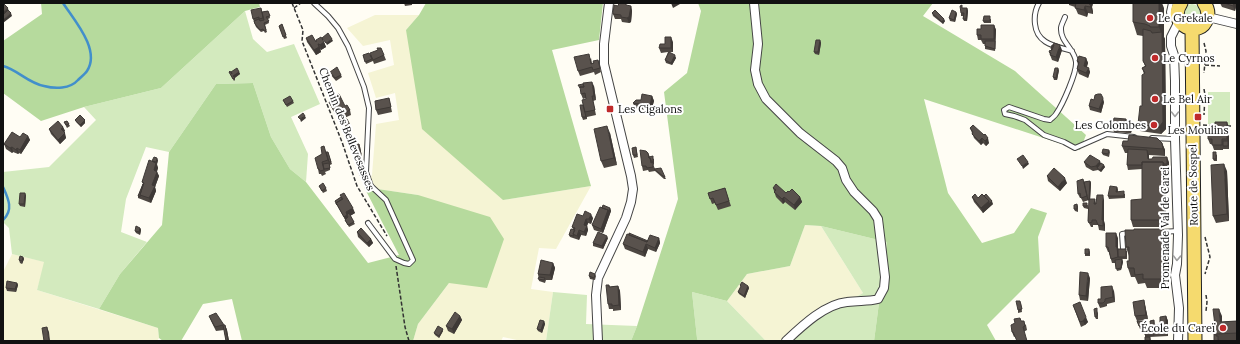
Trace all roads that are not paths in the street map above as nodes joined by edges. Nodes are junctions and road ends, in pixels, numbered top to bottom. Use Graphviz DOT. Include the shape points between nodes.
graph roads {
  1 [pos="314,3"];
  2 [pos="609,3"];
  3 [pos="754,3"];
  4 [pos="1039,3"];
  5 [pos="1171,3"];
  6 [pos="1181,3"];
  7 [pos="1204,3"];
  8 [pos="1065,17"];
  9 [pos="1208,17"];
  10 [pos="1179,21"];
  11 [pos="1237,24"];
  12 [pos="1192,29"];
  13 [pos="1072,51"];
  14 [pos="1141,138"];
  15 [pos="1148,138"];
  16 [pos="1175,139"];
  17 [pos="359,159"];
  18 [pos="366,172"];
  19 [pos="368,223"];
  20 [pos="1178,231"];
  21 [pos="1154,232"];
  22 [pos="1138,233"];
  23 [pos="1122,248"];
  24 [pos="598,341"];
  25 [pos="786,341"];
  26 [pos="1178,341"];
  27 [pos="1195,341"];
  1 -- 18 [label="lane, Chemin des Bellevesasses" via="338,28 364,87 369,108"];
  2 -- 24 [label="street" via="604,64 633,189 626,218 598,278"];
  3 -- 25 [label="street" via="758,44 755,70 758,84 766,99 800,133 836,161 854,192 873,211 878,219 884,259 884,288 878,299 833,305 804,324"];
  4 -- 13 [label="lane" via="1034,15 1040,38 1049,44"];
  5 -- 10 [label="lane" via="1170,18"];
  6 -- 10 [label="main road" via="1177,12"];
  7 -- 9 [label="main road"];
  8 -- 13 [label="lane" via="1061,28 1063,38"];
  9 -- 11 [label="street"];
  9 -- 12 [label="main road" via="1200,27"];
  10 -- 12 [label="main road"];
  10 -- 16 [label="street, Promenade Val de Carei, one-way" via="1171,37 1175,75"];
  12 -- 27 [label="main road, Route de Sospel"];
  13 -- 14 [label="lane" via="1076,62 1075,68 1070,86 1056,115 1050,120 1009,108 1004,110 1005,114 1025,120 1044,135 1075,148 1107,134"];
  15 -- 16 [label="lane"];
  16 -- 20 [label="street, Promenade Val de Carei"];
  17 -- 18 [label="lane" via="362,174 365,175"];
  18 -- 19 [label="lane, Chemin des Bellevesasses" via="371,186 386,200 413,260 409,264 395,258"];
  20 -- 21 [label="lane"];
  20 -- 26 [label="street, Promenade Val de Carei, one-way" via="1175,275"];
  22 -- 23 [label="lane" via="1122,234"];
}
